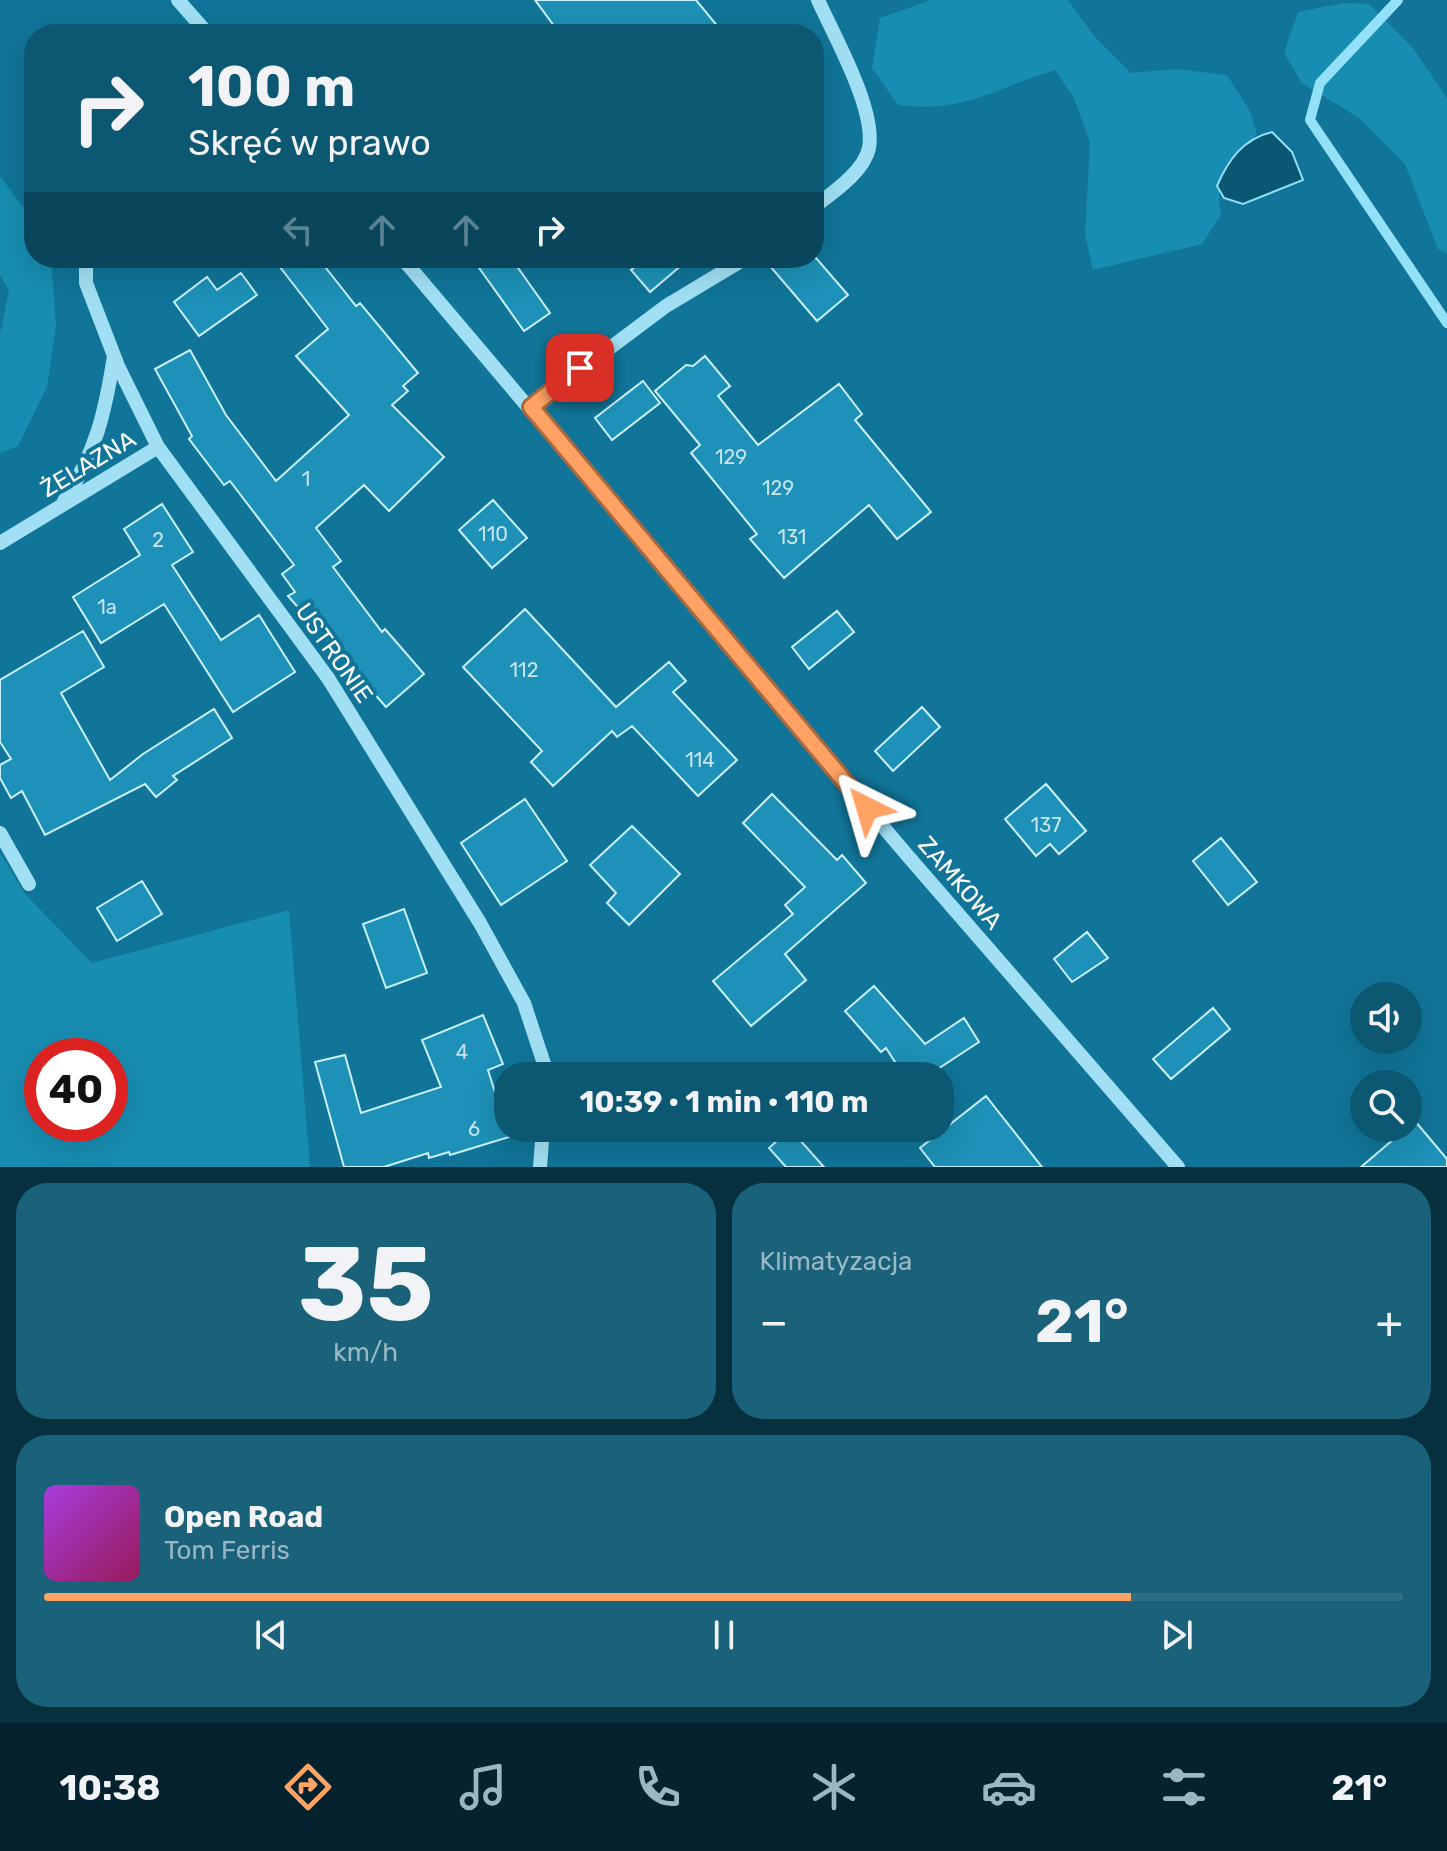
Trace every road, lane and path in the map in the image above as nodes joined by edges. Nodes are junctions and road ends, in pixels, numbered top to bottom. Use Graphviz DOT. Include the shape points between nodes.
graph roads {
  1 [pos="178,0"];
  2 [pos="818,0"];
  3 [pos="199,24"];
  4 [pos="824,198"];
  5 [pos="86,268"];
  6 [pos="411,268"];
  7 [pos="729,268"];
  8 [pos="114,356"];
  9 [pos="531,407"];
  10 [pos="158,447"];
  11 [pos="63,504"];
  12 [pos="0,543"];
  13 [pos="0,833"];
  14 [pos="29,884"];
  15 [pos="543,1062"];
  16 [pos="542,1142"];
  17 [pos="540,1167"];
  18 [pos="1178,1167"];
  1 -- 3 [label="street"];
  2 -- 4 [label="street" via="862,100 869,148 859,167"];
  5 -- 8 [label="street, USTRONIE" via="86,283"];
  6 -- 9 [label="street, ZAMKOWA"];
  7 -- 9 [label="street" via="666,306"];
  8 -- 10 [label="street, USTRONIE"];
  8 -- 11 [label="street" via="88,465"];
  9 -- 18 [label="street, ZAMKOWA" via="907,855"];
  10 -- 11 [label="street, ŻELAZNA"];
  10 -- 15 [label="street, USTRONIE" via="328,678 480,923 524,1003"];
  11 -- 12 [label="street, ŻELAZNA"];
  13 -- 14 [label="street"];
  16 -- 17 [label="street"];
}
